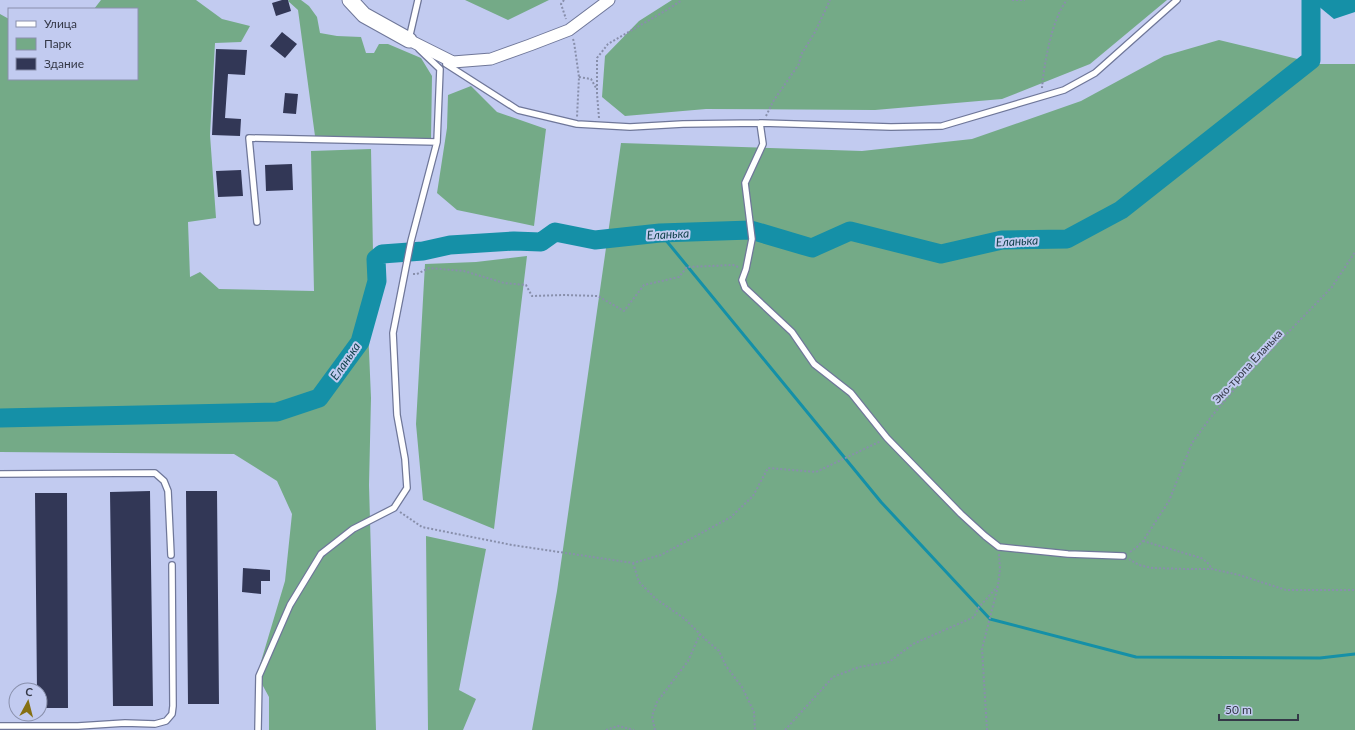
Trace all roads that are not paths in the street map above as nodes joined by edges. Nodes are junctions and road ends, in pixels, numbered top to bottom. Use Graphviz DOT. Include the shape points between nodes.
graph roads {
  1 [pos="350,0"];
  2 [pos="418,0"];
  3 [pos="609,0"];
  4 [pos="1177,0"];
  5 [pos="409,40"];
  6 [pos="760,124"];
  7 [pos="437,142"];
  8 [pos="257,222"];
  9 [pos="0,474"];
  10 [pos="172,555"];
  11 [pos="1123,556"];
  12 [pos="172,565"];
  13 [pos="0,726"];
  14 [pos="78,726"];
  15 [pos="90,730"];
  16 [pos="258,730"];
  1 -- 5 [label="main road" via="364,14"];
  2 -- 5 [label="lane"];
  3 -- 5 [label="street" via="569,30 491,59 453,62"];
  4 -- 6 [label="lane" via="1095,72 1064,90 942,126"];
  5 -- 6 [label="lane" via="518,110 577,124 630,127"];
  5 -- 7 [label="lane" via="440,69"];
  6 -- 11 [label="lane" via="763,144 745,183 752,239 742,280 745,288 792,332 814,364 851,393 887,438 961,514 999,547"];
  7 -- 8 [label="lane" via="249,138"];
  7 -- 16 [label="lane" via="411,241 393,334 397,415 406,459 407,488 394,508 354,529 321,554 290,604 259,676"];
  9 -- 10 [label="lane" via="155,473 164,481 168,491"];
  12 -- 14 [label="lane" via="172,714 166,721 155,724"];
  13 -- 14 [label="lane"];
  14 -- 15 [label="lane"];
}
